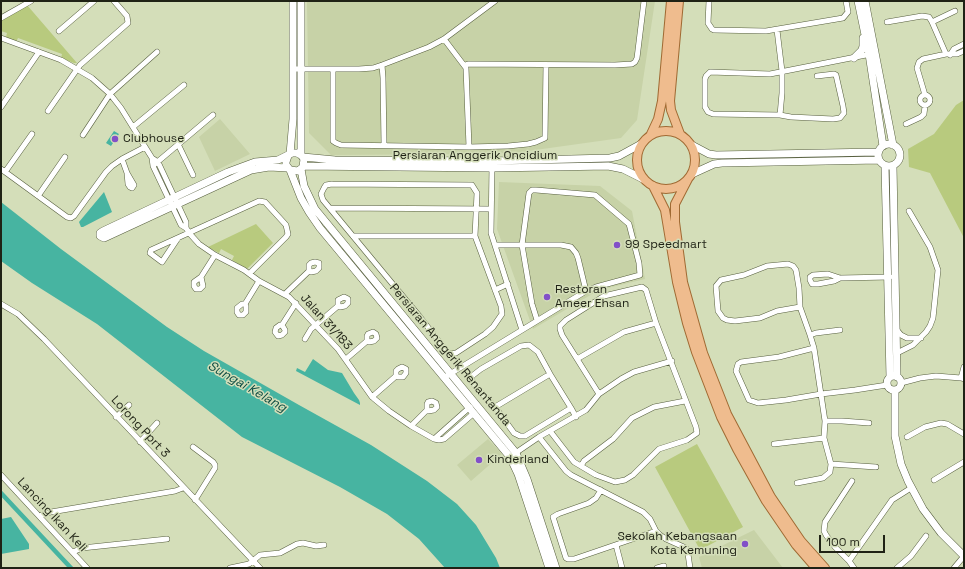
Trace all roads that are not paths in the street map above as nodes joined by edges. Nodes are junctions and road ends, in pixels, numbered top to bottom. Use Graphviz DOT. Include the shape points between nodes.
graph roads {
  1 [pos="31,1"];
  2 [pos="94,1"];
  3 [pos="114,1"];
  4 [pos="293,1"];
  5 [pos="301,1"];
  6 [pos="495,1"];
  7 [pos="644,1"];
  8 [pos="671,1"];
  9 [pos="679,1"];
  10 [pos="709,1"];
  11 [pos="846,1"];
  12 [pos="858,1"];
  13 [pos="866,1"];
  14 [pos="955,11"];
  15 [pos="1,18"];
  16 [pos="887,22"];
  17 [pos="932,22"];
  18 [pos="777,30"];
  19 [pos="864,30"];
  20 [pos="59,31"];
  21 [pos="1,38"];
  22 [pos="444,39"];
  23 [pos="964,44"];
  24 [pos="964,51"];
  25 [pos="38,52"];
  26 [pos="157,52"];
  27 [pos="873,54"];
  28 [pos="948,54"];
  29 [pos="854,58"];
  30 [pos="382,65"];
  31 [pos="465,65"];
  32 [pos="546,65"];
  33 [pos="78,69"];
  34 [pos="293,69"];
  35 [pos="301,69"];
  36 [pos="333,69"];
  37 [pos="782,71"];
  38 [pos="872,73"];
  39 [pos="817,76"];
  40 [pos="184,85"];
  41 [pos="110,94"];
  42 [pos="1,107"];
  43 [pos="48,111"];
  44 [pos="213,115"];
  45 [pos="780,115"];
  46 [pos="906,124"];
  47 [pos="133,127"];
  48 [pos="32,134"];
  49 [pos="651,134"];
  50 [pos="680,134"];
  51 [pos="83,135"];
  52 [pos="178,144"];
  53 [pos="384,144"];
  54 [pos="641,144"];
  55 [pos="692,145"];
  56 [pos="893,145"];
  57 [pos="883,146"];
  58 [pos="145,147"];
  59 [pos="469,147"];
  60 [pos="289,155"];
  61 [pos="302,156"];
  62 [pos="878,156"];
  63 [pos="65,157"];
  64 [pos="152,158"];
  65 [pos="122,159"];
  66 [pos="158,162"];
  67 [pos="492,165"];
  68 [pos="153,166"];
  69 [pos="884,166"];
  70 [pos="893,166"];
  71 [pos="303,168"];
  72 [pos="289,169"];
  73 [pos="3,170"];
  74 [pos="127,173"];
  75 [pos="193,175"];
  76 [pos="690,176"];
  77 [pos="643,179"];
  78 [pos="653,186"];
  79 [pos="38,196"];
  80 [pos="173,202"];
  81 [pos="330,208"];
  82 [pos="476,209"];
  83 [pos="491,209"];
  84 [pos="909,211"];
  85 [pos="190,234"];
  86 [pos="353,236"];
  87 [pos="475,236"];
  88 [pos="178,238"];
  89 [pos="522,245"];
  90 [pos="496,246"];
  91 [pos="215,255"];
  92 [pos="309,271"];
  93 [pos="250,273"];
  94 [pos="202,277"];
  95 [pos="891,277"];
  96 [pos="840,278"];
  97 [pos="259,281"];
  98 [pos="508,284"];
  99 [pos="495,290"];
  100 [pos="586,291"];
  101 [pos="285,294"];
  102 [pos="296,303"];
  103 [pos="1,304"];
  104 [pos="245,304"];
  105 [pos="338,306"];
  106 [pos="800,307"];
  107 [pos="537,320"];
  108 [pos="656,323"];
  109 [pos="282,325"];
  110 [pos="316,325"];
  111 [pos="896,328"];
  112 [pos="522,330"];
  113 [pos="840,330"];
  114 [pos="810,335"];
  115 [pos="921,338"];
  116 [pos="304,339"];
  117 [pos="367,341"];
  118 [pos="814,348"];
  119 [pos="897,353"];
  120 [pos="346,359"];
  121 [pos="577,359"];
  122 [pos="672,361"];
  123 [pos="964,367"];
  124 [pos="550,374"];
  125 [pos="448,375"];
  126 [pos="396,376"];
  127 [pos="893,377"];
  128 [pos="963,378"];
  129 [pos="901,383"];
  130 [pos="886,385"];
  131 [pos="894,391"];
  132 [pos="599,394"];
  133 [pos="821,394"];
  134 [pos="372,397"];
  135 [pos="685,401"];
  136 [pos="129,405"];
  137 [pos="495,407"];
  138 [pos="571,408"];
  139 [pos="427,410"];
  140 [pos="472,410"];
  141 [pos="116,417"];
  142 [pos="576,417"];
  143 [pos="457,418"];
  144 [pos="825,421"];
  145 [pos="157,423"];
  146 [pos="869,423"];
  147 [pos="462,424"];
  148 [pos="411,426"];
  149 [pos="550,431"];
  150 [pos="964,434"];
  151 [pos="539,437"];
  152 [pos="824,438"];
  153 [pos="906,438"];
  154 [pos="434,439"];
  155 [pos="140,442"];
  156 [pos="774,444"];
  157 [pos="192,447"];
  158 [pos="513,455"];
  159 [pos="964,462"];
  160 [pos="831,464"];
  161 [pos="581,466"];
  162 [pos="876,467"];
  163 [pos="1,476"];
  164 [pos="934,480"];
  165 [pos="852,481"];
  166 [pos="797,483"];
  167 [pos="184,488"];
  168 [pos="911,488"];
  169 [pos="600,490"];
  170 [pos="195,500"];
  171 [pos="39,516"];
  172 [pos="656,531"];
  173 [pos="926,536"];
  174 [pos="167,539"];
  175 [pos="324,545"];
  176 [pos="616,545"];
  177 [pos="73,552"];
  178 [pos="964,556"];
  179 [pos="254,561"];
  180 [pos="849,561"];
  181 [pos="664,566"];
  182 [pos="87,568"];
  183 [pos="230,568"];
  184 [pos="260,568"];
  185 [pos="549,568"];
  186 [pos="556,568"];
  187 [pos="622,568"];
  188 [pos="657,568"];
  189 [pos="690,568"];
  190 [pos="816,568"];
  191 [pos="825,568"];
  192 [pos="854,568"];
  193 [pos="896,568"];
  194 [pos="954,568"];
  1 -- 15 [label="street"];
  2 -- 20 [label="street"];
  3 -- 33 [label="street" via="127,16 128,23"];
  4 -- 34 [label="main road"];
  5 -- 35 [label="main road"];
  6 -- 22 [label="street"];
  7 -- 32 [label="street" via="637,58 632,64"];
  8 -- 49 [label="main road" via="662,101 658,120"];
  9 -- 50 [label="main road" via="670,101"];
  10 -- 18 [label="street" via="708,21 714,30"];
  11 -- 18 [label="street" via="848,12 843,18"];
  12 -- 19 [label="main road"];
  13 -- 27 [label="main road"];
  14 -- 17 [label="street"];
  16 -- 17 [label="street" via="926,16"];
  17 -- 28 [label="street"];
  18 -- 37 [label="street"];
  19 -- 27 [label="main road"];
  19 -- 29 [label="main road" via="864,46"];
  21 -- 25 [label="street"];
  22 -- 30 [label="street"];
  22 -- 31 [label="street"];
  23 -- 28 [label="street"];
  24 -- 28 [label="street"];
  25 -- 33 [label="street"];
  25 -- 42 [label="street"];
  26 -- 41 [label="street"];
  27 -- 29 [label="street"];
  27 -- 38 [label="main road"];
  27 -- 56 [label="main road"];
  28 -- 46 [label="street" via="919,62 917,68 925,95 929,97 930,102 925,106 921,117"];
  29 -- 37 [label="street"];
  29 -- 38 [label="main road" via="866,61"];
  30 -- 36 [label="street" via="373,68"];
  30 -- 53 [label="street"];
  31 -- 32 [label="street"];
  31 -- 59 [label="street"];
  32 -- 59 [label="street" via="545,138 528,144"];
  33 -- 41 [label="street"];
  33 -- 43 [label="street"];
  34 -- 35 [label="street"];
  34 -- 60 [label="main road" via="293,119"];
  35 -- 36 [label="street"];
  35 -- 61 [label="main road"];
  36 -- 53 [label="street" via="333,141 340,145"];
  37 -- 45 [label="street"];
  37 -- 45 [label="street" via="770,74 711,72 706,76 705,90 705,107 711,113"];
  38 -- 57 [label="main road"];
  39 -- 45 [label="street" via="836,75 843,106 842,116 833,119"];
  40 -- 47 [label="street"];
  41 -- 47 [label="street"];
  41 -- 51 [label="street"];
  44 -- 52 [label="street"];
  47 -- 58 [label="street"];
  48 -- 73 [label="street"];
  49 -- 50 [label="main road" via="665,130"];
  49 -- 54 [label="main road"];
  50 -- 55 [label="main road"];
  52 -- 66 [label="street"];
  52 -- 75 [label="street"];
  53 -- 59 [label="street"];
  54 -- 67 [label="main road, Persiaran Anggerik Oncidium" via="610,158"];
  54 -- 77 [label="main road" via="637,151 637,166"];
  55 -- 62 [label="main road" via="716,155"];
  55 -- 76 [label="main road" via="695,159"];
  56 -- 57 [label="main road"];
  56 -- 70 [label="main road" via="900,153 899,161"];
  57 -- 62 [label="main road"];
  58 -- 64 [label="street"];
  58 -- 65 [label="street"];
  60 -- 61 [label="main road" via="297,153"];
  60 -- 72 [label="main road" via="286,162"];
  60 -- 80 [label="main road" via="278,160 255,162 228,172"];
  61 -- 67 [label="main road, Persiaran Anggerik Oncidium" via="335,160"];
  61 -- 71 [label="main road" via="305,161"];
  62 -- 69 [label="main road"];
  62 -- 76 [label="main road" via="722,163 714,164"];
  63 -- 79 [label="street"];
  64 -- 66 [label="street"];
  64 -- 68 [label="street"];
  65 -- 74 [label="street"];
  65 -- 79 [label="street" via="106,172 73,218 67,217"];
  66 -- 68 [label="street"];
  66 -- 80 [label="street"];
  67 -- 71 [label="main road, Persiaran Anggerik Oncidium"];
  67 -- 77 [label="main road, Persiaran Anggerik Oncidium" via="608,166 623,169"];
  67 -- 83 [label="street"];
  68 -- 80 [label="street"];
  69 -- 70 [label="main road"];
  69 -- 95 [label="main road"];
  70 -- 95 [label="main road"];
  71 -- 72 [label="main road" via="296,172"];
  71 -- 125 [label="main road, Persiaran Anggerik Renantanda" via="304,186 315,208"];
  72 -- 80 [label="main road" via="269,167 251,170"];
  72 -- 125 [label="main road, Persiaran Anggerik Renantanda" via="309,212 320,228 410,336"];
  73 -- 79 [label="street"];
  76 -- 78 [label="main road" via="674,188 663,189"];
  76 -- 191 [label="main road" via="676,204 675,222 683,282 703,353 727,414 771,497 801,541"];
  77 -- 78 [label="main road"];
  78 -- 190 [label="main road" via="665,210 677,282 690,330 721,417 766,501 796,545"];
  80 -- 80 [label="main road" via="104,238 100,236 103,231"];
  80 -- 85 [label="street, Jalan 31/183" via="181,218 186,222"];
  81 -- 82 [label="street"];
  81 -- 82 [label="street" via="321,197 324,188 329,184 348,184 472,185 477,193"];
  81 -- 86 [label="street"];
  82 -- 83 [label="street"];
  82 -- 87 [label="street"];
  83 -- 90 [label="street" via="491,233"];
  84 -- 115 [label="street" via="930,247 938,270 933,318"];
  85 -- 88 [label="street"];
  85 -- 91 [label="street, Jalan 31/183"];
  85 -- 93 [label="street" via="259,201 265,202 286,225 288,234"];
  86 -- 87 [label="street"];
  86 -- 99 [label="street" via="451,354 485,334 499,320 502,314 501,306"];
  87 -- 99 [label="street"];
  88 -- 88 [label="street" via="162,262 150,253 151,250"];
  89 -- 90 [label="street"];
  89 -- 100 [label="street" via="571,247 578,258"];
  89 -- 100 [label="street" via="530,191 595,195 630,224 640,275"];
  89 -- 107 [label="street"];
  90 -- 98 [label="street"];
  91 -- 93 [label="street, Jalan 31/183"];
  91 -- 94 [label="street"];
  92 -- 101 [label="street"];
  93 -- 97 [label="street, Jalan 31/183"];
  95 -- 96 [label="street"];
  95 -- 111 [label="main road"];
  95 -- 127 [label="main road"];
  96 -- 96 [label="street" via="828,274 816,275 810,277 810,280 812,284 818,284"];
  97 -- 101 [label="street, Jalan 31/183"];
  97 -- 104 [label="street"];
  98 -- 99 [label="street"];
  98 -- 112 [label="street"];
  100 -- 107 [label="street"];
  101 -- 102 [label="street, Jalan 31/183"];
  102 -- 109 [label="street"];
  102 -- 110 [label="street, Jalan 31/183"];
  103 -- 141 [label="street, Lorong Pprt 3" via="18,314 44,339"];
  105 -- 110 [label="street"];
  106 -- 106 [label="street" via="796,270 788,264 767,266 720,280 716,286 718,311 727,320 760,318 777,311"];
  106 -- 114 [label="street"];
  107 -- 112 [label="street"];
  108 -- 121 [label="street" via="624,332"];
  108 -- 121 [label="street" via="646,290 642,288 604,296 560,326 562,335"];
  108 -- 122 [label="street"];
  110 -- 116 [label="street"];
  110 -- 120 [label="street, Jalan 31/183"];
  111 -- 115 [label="street" via="907,338"];
  111 -- 119 [label="main road"];
  112 -- 125 [label="street"];
  113 -- 114 [label="street"];
  114 -- 118 [label="street"];
  115 -- 119 [label="street"];
  117 -- 120 [label="street"];
  118 -- 133 [label="street"];
  118 -- 133 [label="street" via="779,357 741,362 736,370 752,402"];
  119 -- 127 [label="main road"];
  120 -- 134 [label="street, Jalan 31/183"];
  121 -- 132 [label="street"];
  122 -- 132 [label="street" via="634,372"];
  122 -- 135 [label="street"];
  123 -- 128 [label="street"];
  124 -- 137 [label="street"];
  124 -- 137 [label="street" via="538,352 529,345 521,346 481,369 472,376 472,382"];
  124 -- 138 [label="street"];
  125 -- 140 [label="main road, Persiaran Anggerik Renantanda"];
  125 -- 158 [label="main road, Persiaran Anggerik Renantanda"];
  126 -- 134 [label="street"];
  127 -- 129 [label="main road" via="899,378"];
  127 -- 130 [label="main road" via="887,380"];
  128 -- 129 [label="street" via="936,376"];
  129 -- 131 [label="main road"];
  130 -- 131 [label="main road"];
  130 -- 133 [label="street"];
  131 -- 168 [label="main road" via="895,436 901,464"];
  132 -- 142 [label="street" via="586,410"];
  133 -- 144 [label="street"];
  134 -- 148 [label="street, Jalan 31/183"];
  135 -- 161 [label="street" via="654,407 638,414 606,446"];
  135 -- 161 [label="street" via="697,433 692,438 659,449 633,475 620,482 609,481"];
  136 -- 141 [label="street"];
  137 -- 138 [label="street" via="514,433 522,436"];
  138 -- 142 [label="street"];
  139 -- 148 [label="street"];
  140 -- 143 [label="street"];
  140 -- 147 [label="street"];
  140 -- 158 [label="main road, Persiaran Anggerik Renantanda"];
  141 -- 155 [label="street, Lorong Pprt 3"];
  142 -- 149 [label="street"];
  143 -- 147 [label="street"];
  143 -- 154 [label="street"];
  144 -- 146 [label="street"];
  144 -- 152 [label="street"];
  145 -- 155 [label="street"];
  147 -- 154 [label="street" via="442,440"];
  148 -- 154 [label="street, Jalan 31/183"];
  149 -- 151 [label="street"];
  149 -- 161 [label="street" via="574,462"];
  150 -- 153 [label="street" via="941,423 925,426"];
  151 -- 158 [label="street"];
  151 -- 169 [label="street" via="566,471"];
  152 -- 156 [label="street"];
  152 -- 160 [label="street"];
  155 -- 167 [label="street, Lorong Pprt 3"];
  157 -- 170 [label="street" via="213,462 215,468"];
  158 -- 185 [label="main road, Persiaran Anggerik Renantanda"];
  158 -- 186 [label="main road, Persiaran Anggerik Renantanda" via="527,479"];
  159 -- 164 [label="street"];
  160 -- 162 [label="street"];
  160 -- 166 [label="street" via="830,472 824,478"];
  163 -- 171 [label="street, Lancing Ikan Keli"];
  165 -- 180 [label="street" via="825,522 824,531 834,547"];
  167 -- 170 [label="street, Lorong Pprt 3"];
  167 -- 171 [label="street"];
  168 -- 178 [label="main road" via="923,509"];
  168 -- 180 [label="street" via="892,500"];
  169 -- 172 [label="street" via="643,512"];
  169 -- 176 [label="street" via="596,498 589,503 553,517 568,559"];
  170 -- 179 [label="street, Lorong Pprt 3"];
  171 -- 177 [label="street, Lancing Ikan Keli"];
  172 -- 176 [label="street"];
  172 -- 189 [label="street" via="666,539 686,548"];
  173 -- 193 [label="street" via="910,556"];
  174 -- 177 [label="street" via="82,548"];
  175 -- 179 [label="street" via="299,544 280,553 260,555"];
  176 -- 187 [label="street"];
  177 -- 182 [label="street, Lancing Ikan Keli"];
  178 -- 194 [label="street"];
  179 -- 183 [label="street"];
  179 -- 184 [label="street, Lorong Pprt 3"];
  180 -- 192 [label="street"];
  181 -- 188 [label="street"];
}
